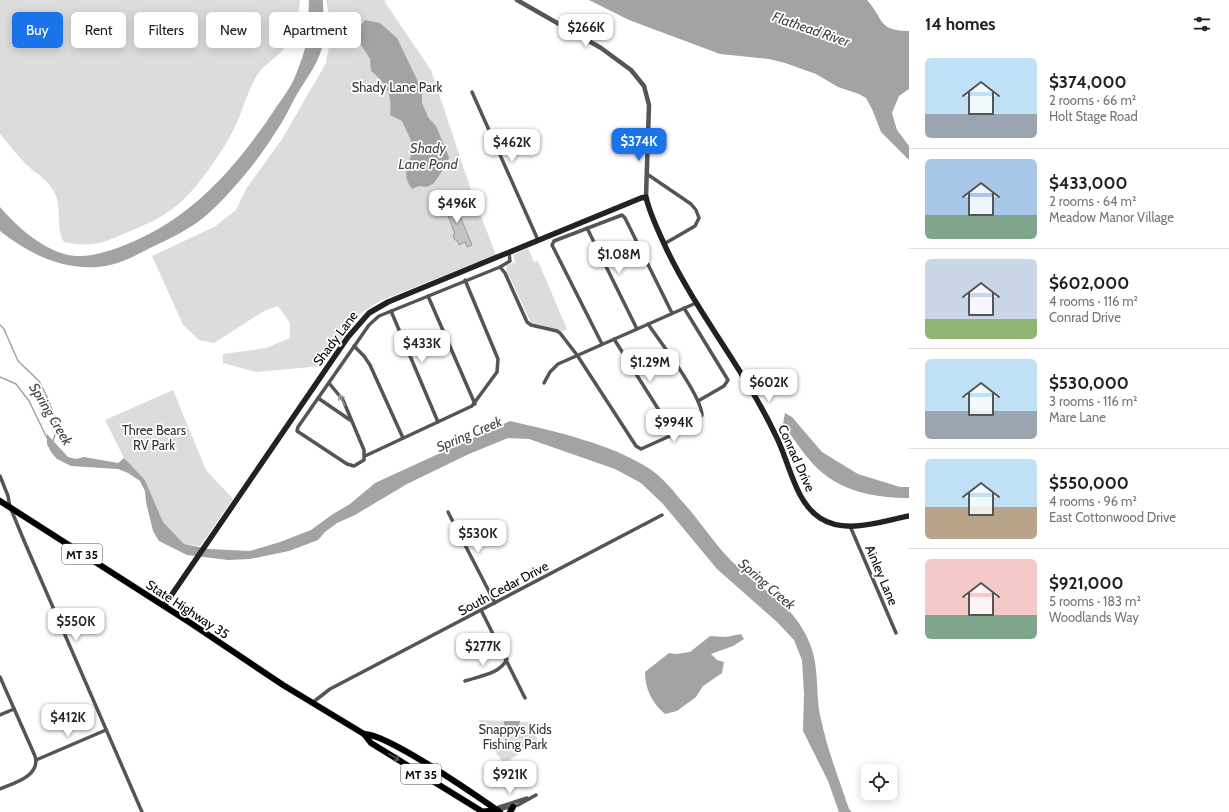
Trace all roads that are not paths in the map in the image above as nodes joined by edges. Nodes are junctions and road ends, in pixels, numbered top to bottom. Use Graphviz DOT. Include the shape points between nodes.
graph roads {
  1 [pos="517,0"];
  2 [pos="472,92"];
  3 [pos="647,174"];
  4 [pos="646,197"];
  5 [pos="587,228"];
  6 [pos="538,240"];
  7 [pos="664,244"];
  8 [pos="509,253"];
  9 [pos="500,267"];
  10 [pos="465,280"];
  11 [pos="428,296"];
  12 [pos="696,303"];
  13 [pos="684,308"];
  14 [pos="391,311"];
  15 [pos="672,313"];
  16 [pos="648,324"];
  17 [pos="637,329"];
  18 [pos="614,339"];
  19 [pos="602,344"];
  20 [pos="354,346"];
  21 [pos="577,355"];
  22 [pos="329,383"];
  23 [pos="544,383"];
  24 [pos="315,384"];
  25 [pos="323,390"];
  26 [pos="318,398"];
  27 [pos="698,401"];
  28 [pos="475,404"];
  29 [pos="350,420"];
  30 [pos="438,422"];
  31 [pos="674,434"];
  32 [pos="402,438"];
  33 [pos="365,456"];
  34 [pos="0,476"];
  35 [pos="0,501"];
  36 [pos="10,507"];
  37 [pos="448,512"];
  38 [pos="662,515"];
  39 [pos="909,516"];
  40 [pos="850,526"];
  41 [pos="495,603"];
  42 [pos="164,606"];
  43 [pos="481,610"];
  44 [pos="896,633"];
  45 [pos="507,659"];
  46 [pos="0,677"];
  47 [pos="465,681"];
  48 [pos="525,698"];
  49 [pos="312,702"];
  50 [pos="14,709"];
  51 [pos="0,715"];
  52 [pos="106,730"];
  53 [pos="364,734"];
  54 [pos="36,760"];
  55 [pos="0,789"];
  56 [pos="512,810"];
  57 [pos="499,811"];
  58 [pos="142,812"];
  59 [pos="481,812"];
  1 -- 3 [label="street" via="601,48 631,70 644,86 649,105"];
  2 -- 6 [label="street"];
  3 -- 4 [label="street"];
  3 -- 7 [label="street" via="691,204 699,218 695,226"];
  4 -- 6 [label="main road, Shady Lane" via="635,199"];
  4 -- 7 [label="main road, Conrad Drive"];
  5 -- 15 [label="street" via="618,215 625,218"];
  5 -- 17 [label="street"];
  5 -- 19 [label="street" via="554,241 552,245"];
  6 -- 8 [label="main road, Shady Lane"];
  7 -- 12 [label="main road, Conrad Drive"];
  8 -- 9 [label="street" via="510,261"];
  8 -- 24 [label="main road, Shady Lane" via="388,302 369,313 348,337"];
  9 -- 10 [label="street"];
  9 -- 21 [label="street" via="526,322 557,331"];
  10 -- 11 [label="street"];
  10 -- 28 [label="street" via="499,364 497,372"];
  11 -- 14 [label="street"];
  11 -- 28 [label="street"];
  12 -- 13 [label="street"];
  12 -- 40 [label="main road, Conrad Drive" via="767,417 806,503 822,519"];
  13 -- 15 [label="street"];
  13 -- 27 [label="street" via="728,380 724,386"];
  14 -- 20 [label="street" via="374,319"];
  14 -- 30 [label="street"];
  15 -- 16 [label="street"];
  16 -- 17 [label="street"];
  16 -- 27 [label="street"];
  17 -- 18 [label="street"];
  18 -- 19 [label="street"];
  18 -- 31 [label="street"];
  19 -- 21 [label="street"];
  20 -- 22 [label="street"];
  20 -- 32 [label="street" via="370,365"];
  21 -- 23 [label="street" via="558,364"];
  21 -- 31 [label="street" via="638,448"];
  22 -- 25 [label="street"];
  29 -- 22 [label="street, one-way" via="343,400"];
  24 -- 25 [label="street"];
  24 -- 42 [label="main road, Shady Lane"];
  25 -- 26 [label="street"];
  26 -- 29 [label="street"];
  26 -- 33 [label="street" via="298,427 299,433 347,464 354,466"];
  27 -- 31 [label="street" via="702,411 700,419 692,426"];
  28 -- 30 [label="street"];
  29 -- 33 [label="street"];
  30 -- 32 [label="street"];
  32 -- 33 [label="street"];
  34 -- 36 [label="street"];
  35 -- 36 [label="main road, State Highway 35 / MT 35"];
  36 -- 42 [label="main road, State Highway 35 / MT 35"];
  36 -- 52 [label="street"];
  37 -- 41 [label="street"];
  38 -- 41 [label="street, South Cedar Drive"];
  39 -- 40 [label="main road, Conrad Drive"];
  40 -- 44 [label="street, Ainley Lane"];
  41 -- 43 [label="street, South Cedar Drive"];
  42 -- 49 [label="main road, State Highway 35 / MT 35"];
  43 -- 45 [label="street"];
  43 -- 49 [label="street, South Cedar Drive" via="330,689"];
  45 -- 47 [label="street" via="495,672"];
  45 -- 48 [label="street"];
  46 -- 50 [label="street"];
  49 -- 53 [label="main road, State Highway 35 / MT 35"];
  50 -- 51 [label="street"];
  50 -- 54 [label="street"];
  52 -- 54 [label="street"];
  52 -- 58 [label="street"];
  53 -- 57 [label="main road, State Highway 35 / MT 35" via="375,736 420,761"];
  53 -- 59 [label="main road, State Highway 35 / MT 35, one-way" via="371,743"];
  54 -- 55 [label="street" via="36,767 32,772"];
  56 -- 57 [label="street"];
  56 -- 57 [label="street" via="536,794 499,807"];
  57 -- 59 [label="main road"];
}
